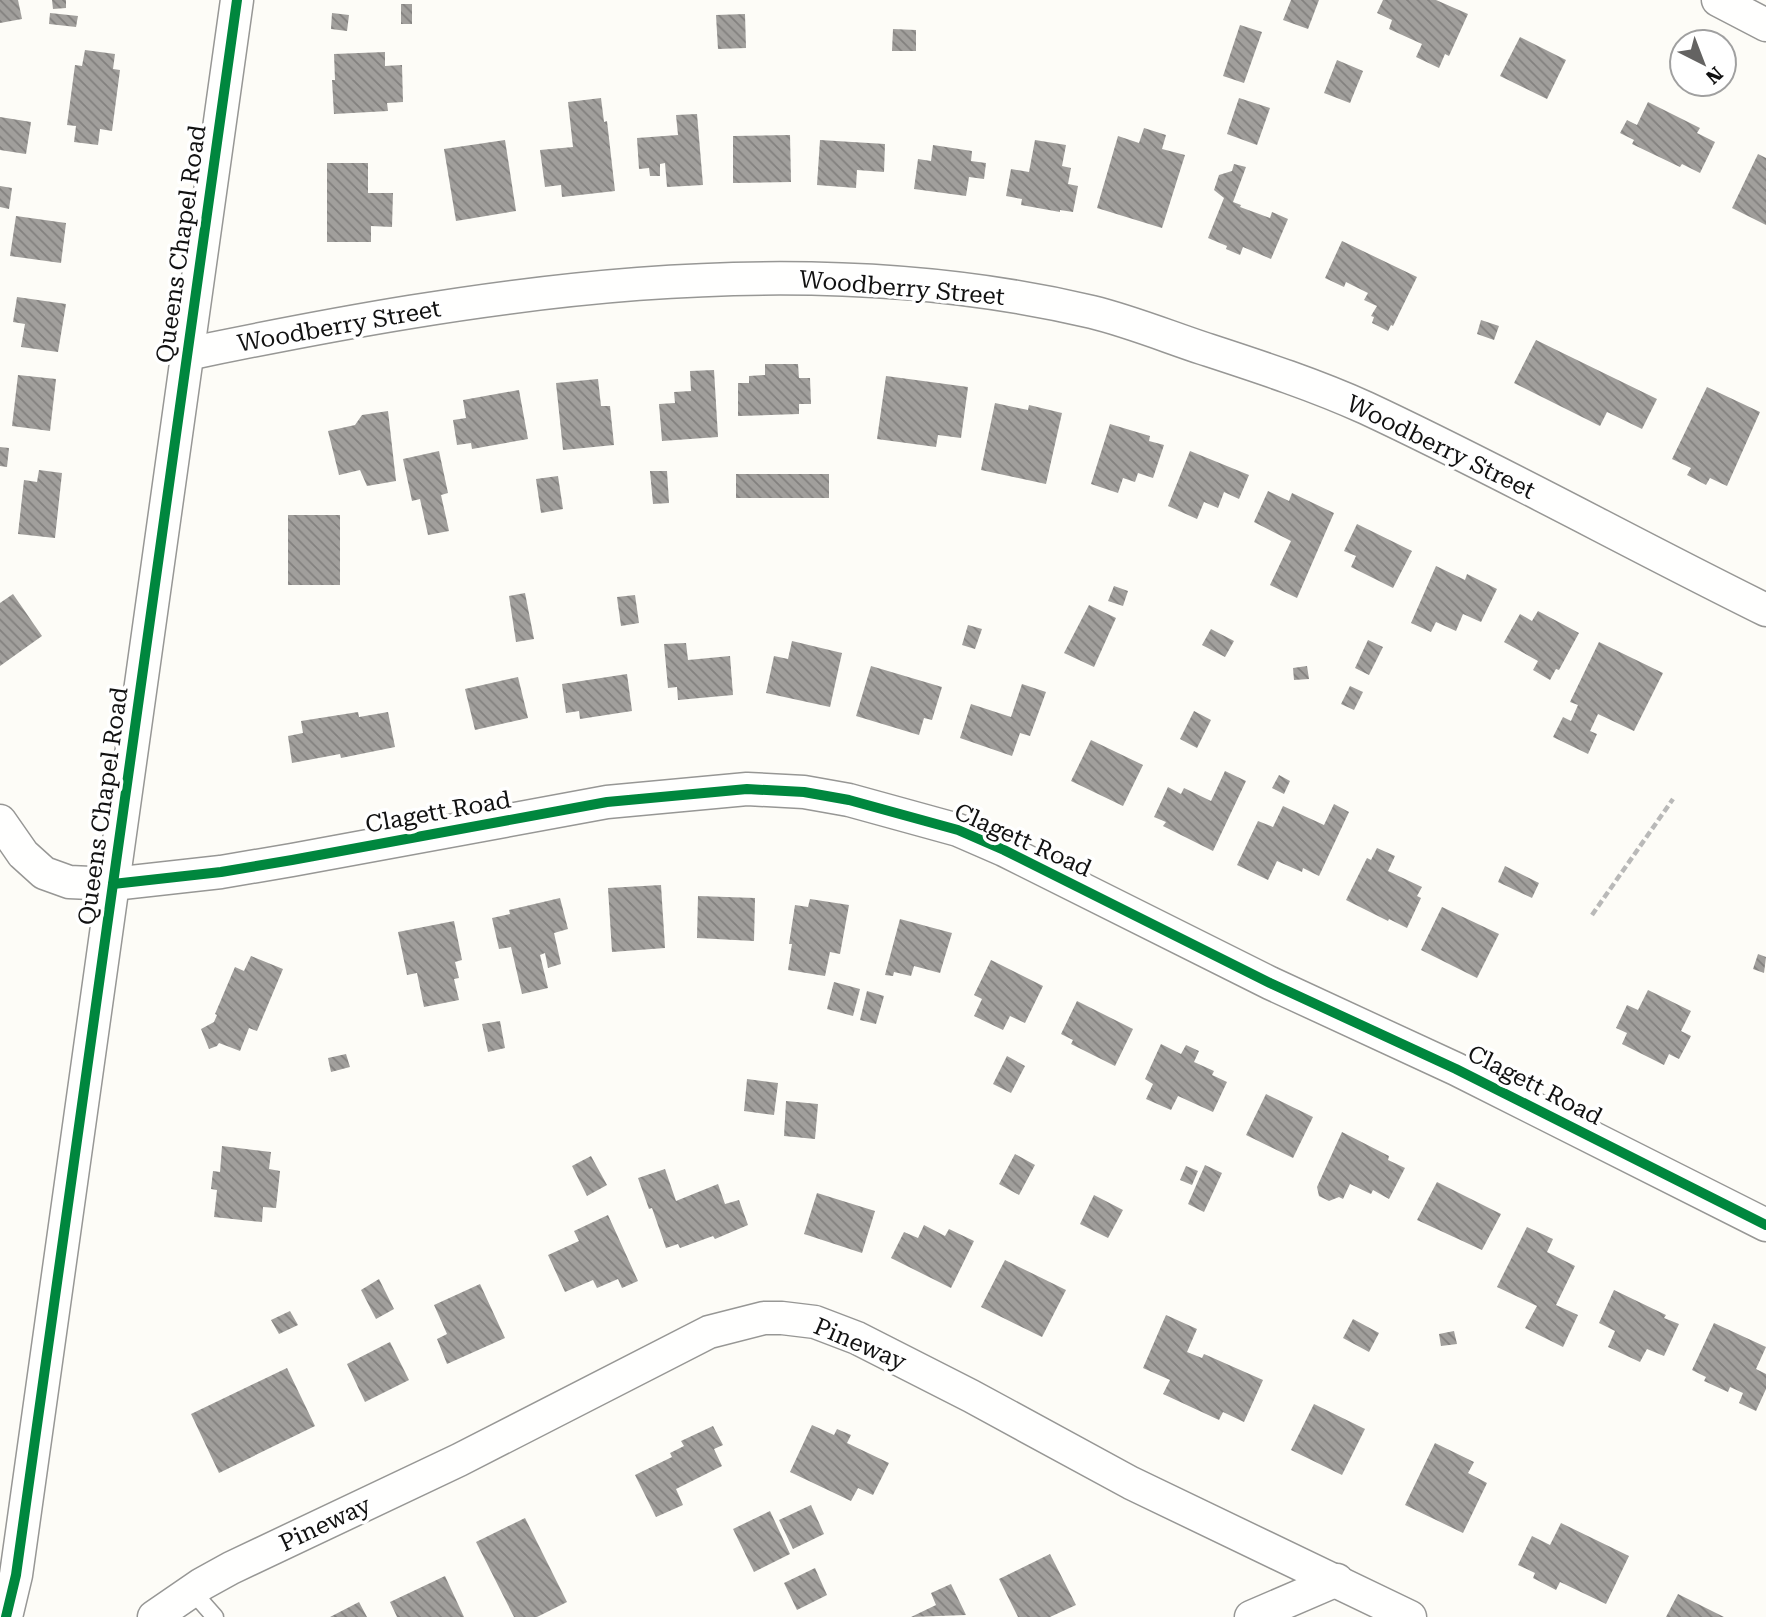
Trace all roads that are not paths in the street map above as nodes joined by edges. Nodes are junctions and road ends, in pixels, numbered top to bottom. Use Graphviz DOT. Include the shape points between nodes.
graph roads {
  1 [pos="237,0"];
  2 [pos="1718,0"];
  3 [pos="1766,24"];
  4 [pos="187,354"];
  5 [pos="1766,609"];
  6 [pos="0,821"];
  7 [pos="113,884"];
  8 [pos="1766,1225"];
  9 [pos="16,1575"];
  10 [pos="1337,1580"];
  11 [pos="192,1591"];
  12 [pos="6,1617"];
  13 [pos="29,1617"];
  14 [pos="154,1617"];
  15 [pos="215,1617"];
  16 [pos="1251,1617"];
  17 [pos="1410,1617"];
  1 -- 4 [label="street, Queens Chapel Road"];
  2 -- 3 [label="street"];
  4 -- 5 [label="street, Woodberry Street" via="283,334 577,288 792,278 998,293 1128,323 1364,408"];
  4 -- 7 [label="street, Queens Chapel Road"];
  6 -- 7 [label="street, Clagett Road" via="23,854 44,873 69,883"];
  7 -- 8 [label="street, Clagett Road" via="268,864 619,800 747,789 849,800 958,830 1004,850"];
  7 -- 9 [label="street, Queens Chapel Road"];
  9 -- 12 [label="street, Queens Chapel Road"];
  9 -- 13 [label="street, Queens Chapel Road"];
  10 -- 11 [label="street, Pineway" via="1131,1483 857,1338 815,1322 772,1318 709,1332"];
  10 -- 16 [label="street"];
  10 -- 17 [label="street, Pineway"];
  11 -- 14 [label="street, Pineway"];
  11 -- 15 [label="lane"];
}
